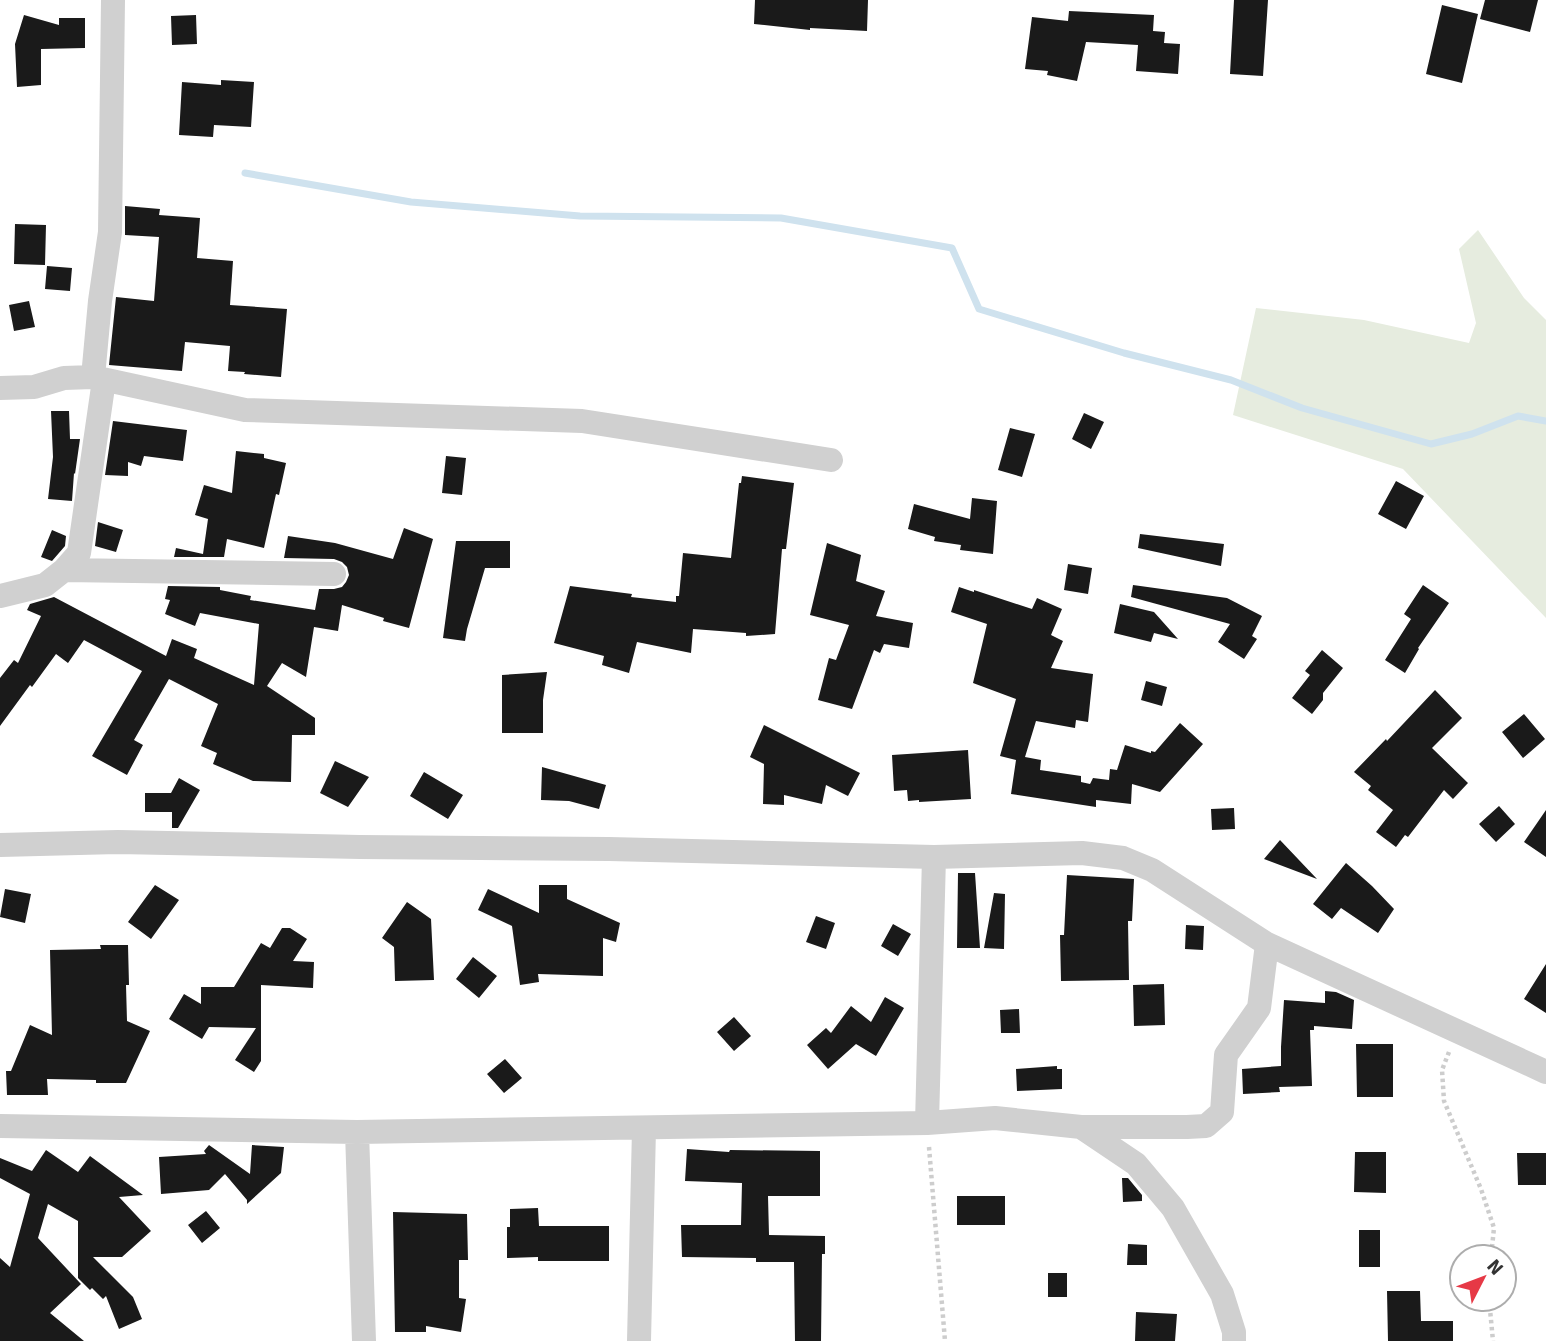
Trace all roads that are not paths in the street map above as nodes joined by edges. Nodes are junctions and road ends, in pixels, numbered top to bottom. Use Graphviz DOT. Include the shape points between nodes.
graph roads {
  1 [pos="113,0"];
  2 [pos="98,379"];
  3 [pos="0,388"];
  4 [pos="831,460"];
  5 [pos="64,570"];
  6 [pos="334,574"];
  7 [pos="0,596"];
  8 [pos="0,845"];
  9 [pos="934,857"];
  10 [pos="1267,944"];
  11 [pos="1546,1072"];
  12 [pos="927,1123"];
  13 [pos="0,1126"];
  14 [pos="1081,1127"];
  15 [pos="644,1129"];
  16 [pos="357,1132"];
  17 [pos="364,1341"];
  18 [pos="639,1341"];
  19 [pos="1234,1341"];
  1 -- 2 [label="street" via="110,232 100,301"];
  2 -- 3 [label="street" via="64,378 34,387"];
  2 -- 4 [label="street" via="244,410 582,422"];
  2 -- 5 [label="street" via="79,553"];
  5 -- 6 [label="street"];
  5 -- 7 [label="street" via="45,585"];
  8 -- 9 [label="street" via="118,842"];
  9 -- 10 [label="street" via="1082,853 1123,858 1152,870"];
  9 -- 12 [label="street"];
  10 -- 11 [label="street"];
  10 -- 14 [label="street" via="1259,1008 1226,1055 1222,1112 1206,1126"];
  12 -- 14 [label="street" via="995,1118"];
  12 -- 15 [label="street"];
  13 -- 16 [label="street"];
  14 -- 19 [label="street" via="1136,1164 1174,1208 1222,1294"];
  15 -- 16 [label="street"];
  15 -- 18 [label="street"];
  16 -- 17 [label="street"];
}
